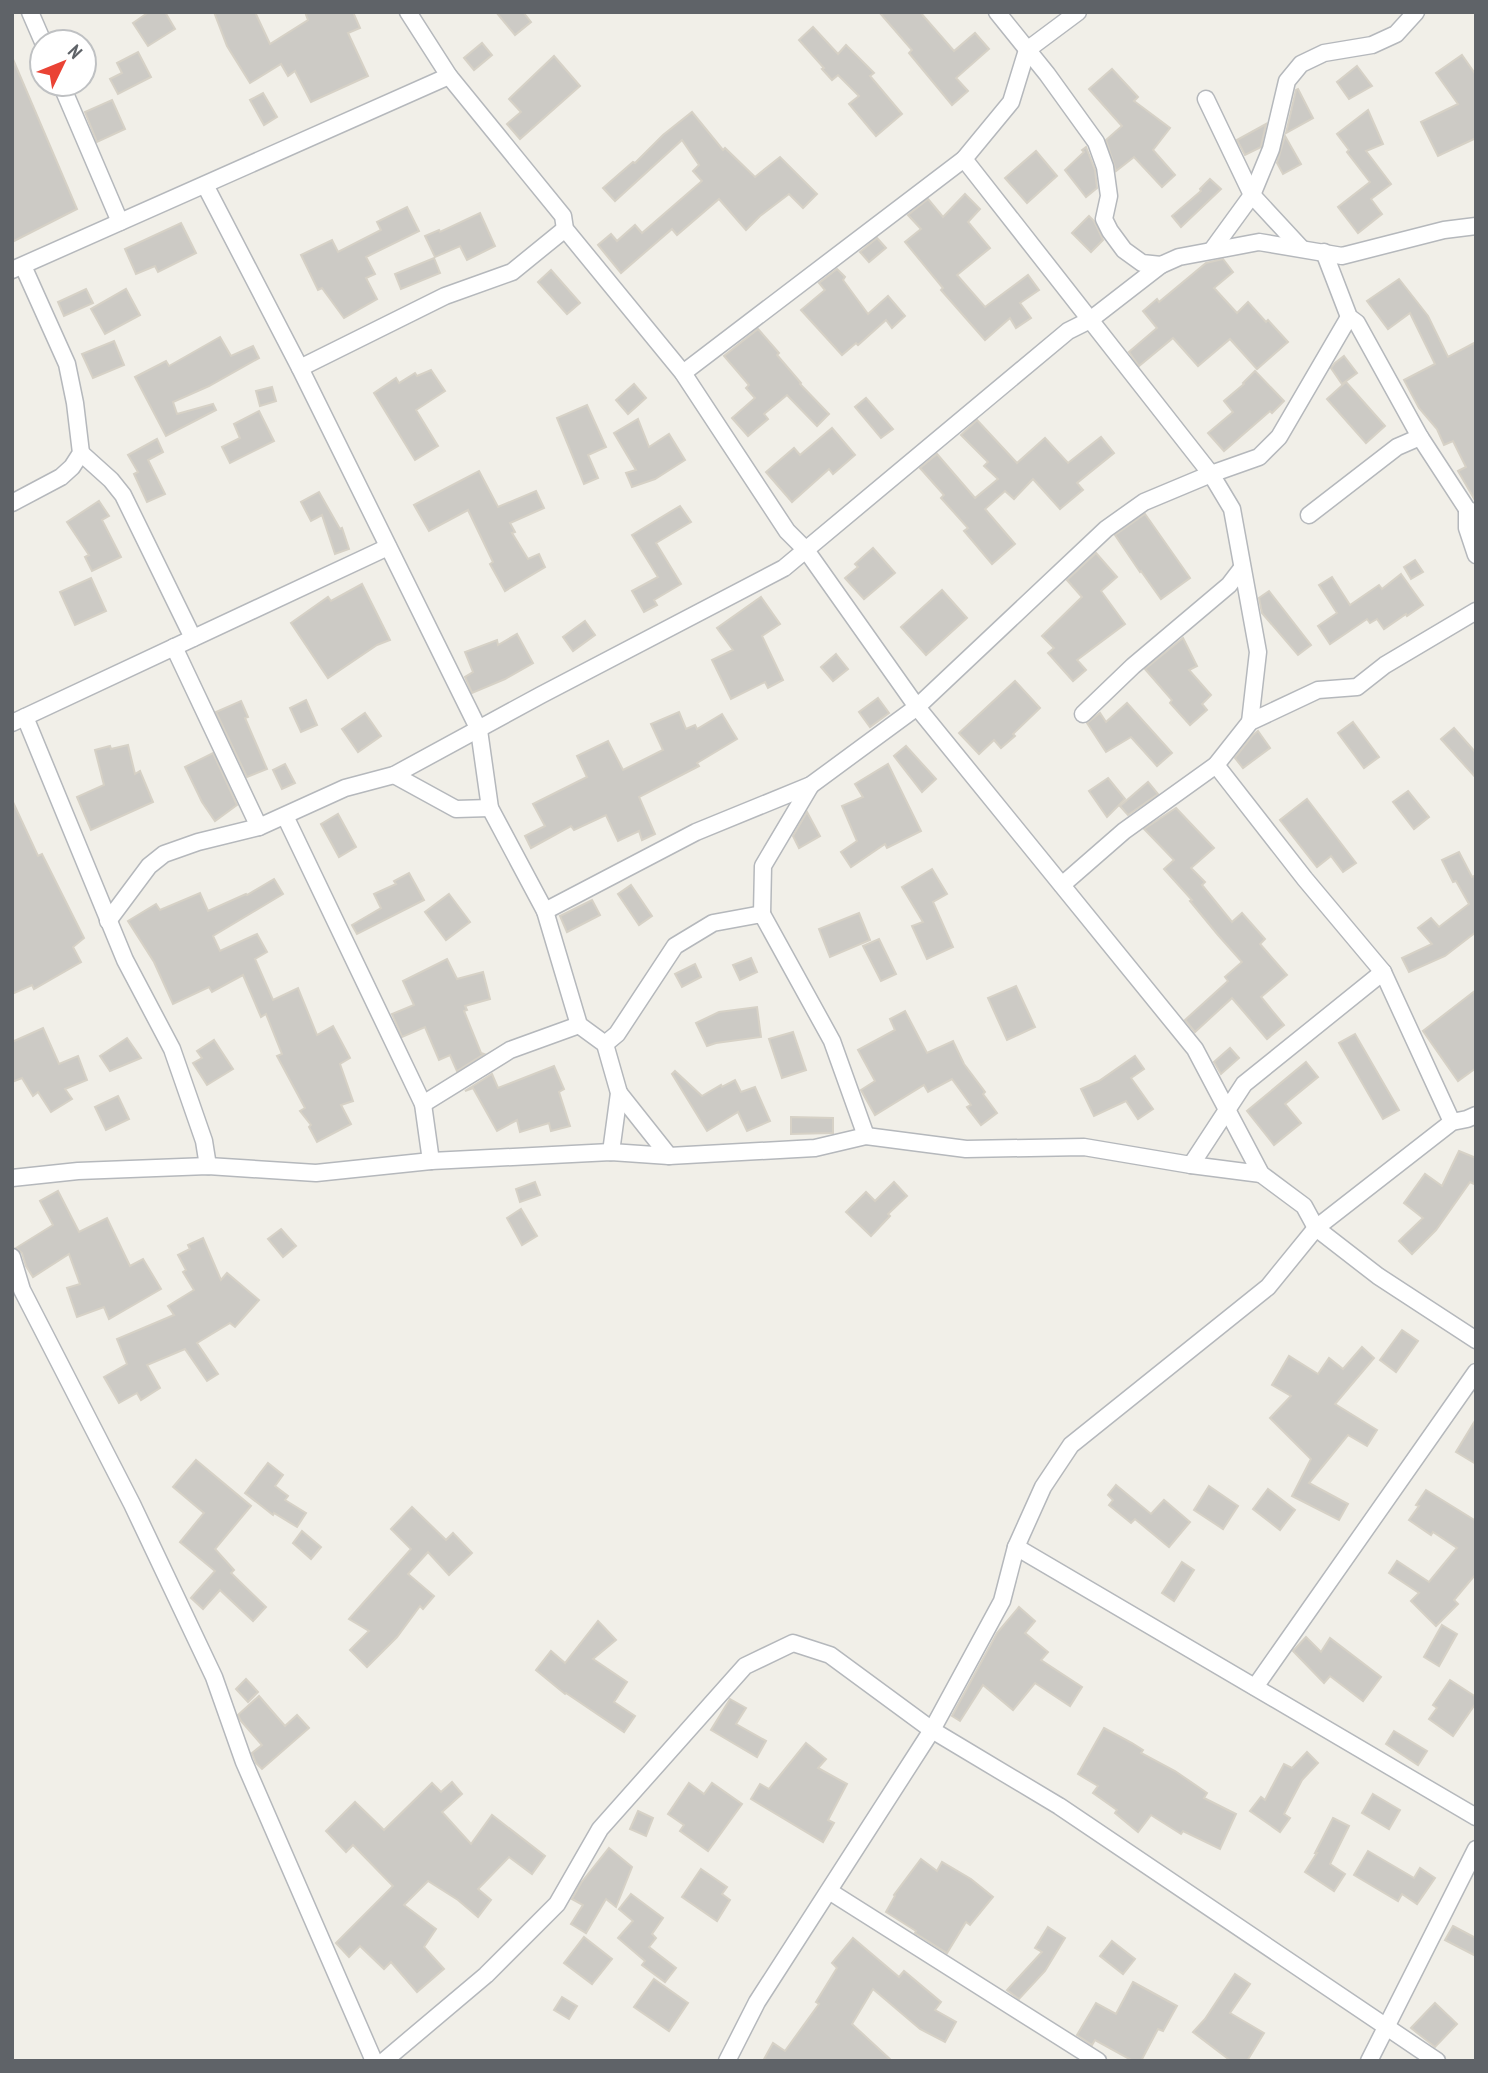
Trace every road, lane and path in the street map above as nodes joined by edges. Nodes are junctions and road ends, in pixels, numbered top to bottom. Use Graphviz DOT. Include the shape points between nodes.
graph roads {
  1 [pos="408,12"];
  2 [pos="997,12"];
  3 [pos="1078,12"];
  4 [pos="1416,12"];
  5 [pos="1027,50"];
  6 [pos="449,76"];
  7 [pos="67,98"];
  8 [pos="1206,99"];
  9 [pos="964,159"];
  10 [pos="205,185"];
  11 [pos="1251,195"];
  12 [pos="120,222"];
  13 [pos="1476,226"];
  14 [pos="565,229"];
  15 [pos="1301,248"];
  16 [pos="1212,250"];
  17 [pos="1324,252"];
  18 [pos="1161,265"];
  19 [pos="18,268"];
  20 [pos="1349,317"];
  21 [pos="1090,320"];
  22 [pos="300,368"];
  23 [pos="683,373"];
  24 [pos="1420,437"];
  25 [pos="81,453"];
  26 [pos="1211,474"];
  27 [pos="12,503"];
  28 [pos="1471,512"];
  29 [pos="1309,515"];
  30 [pos="388,547"];
  31 [pos="806,550"];
  32 [pos="1476,555"];
  33 [pos="1242,568"];
  34 [pos="1476,611"];
  35 [pos="193,638"];
  36 [pos="174,647"];
  37 [pos="918,707"];
  38 [pos="1083,714"];
  39 [pos="19,720"];
  40 [pos="1250,722"];
  41 [pos="479,730"];
  42 [pos="1216,765"];
  43 [pos="394,775"];
  44 [pos="811,785"];
  45 [pos="490,808"];
  46 [pos="285,816"];
  47 [pos="259,827"];
  48 [pos="1062,884"];
  49 [pos="545,911"];
  50 [pos="762,914"];
  51 [pos="108,920"];
  52 [pos="1383,972"];
  53 [pos="579,1025"];
  54 [pos="605,1044"];
  55 [pos="619,1093"];
  56 [pos="423,1104"];
  57 [pos="1226,1111"];
  58 [pos="1468,1120"];
  59 [pos="866,1136"];
  60 [pos="611,1152"];
  61 [pos="669,1156"];
  62 [pos="431,1161"];
  63 [pos="1191,1165"];
  64 [pos="208,1166"];
  65 [pos="1261,1174"];
  66 [pos="12,1178"];
  67 [pos="1316,1228"];
  68 [pos="12,1257"];
  69 [pos="1476,1340"];
  70 [pos="1476,1372"];
  71 [pos="1016,1547"];
  72 [pos="1255,1687"];
  73 [pos="932,1730"];
  74 [pos="1476,1817"];
  75 [pos="1476,1849"];
  76 [pos="829,1891"];
  77 [pos="1386,2027"];
  78 [pos="373,2061"];
  79 [pos="384,2061"];
  80 [pos="727,2061"];
  81 [pos="1098,2061"];
  82 [pos="1369,2061"];
  83 [pos="1437,2061"];
  1 -- 6 [label="street"];
  2 -- 5 [label="street"];
  3 -- 5 [label="street"];
  4 -- 11 [label="street" via="1396,34 1372,45 1324,53 1301,64 1287,81 1271,149"];
  5 -- 9 [label="street" via="1011,102"];
  5 -- 18 [label="street" via="1096,142 1106,176 1109,195 1104,219 1110,230 1124,250 1142,263"];
  6 -- 10 [label="street"];
  6 -- 14 [label="street" via="563,216"];
  7 -- 12 [label="street"];
  8 -- 11 [label="street"];
  9 -- 21 [label="street"];
  9 -- 23 [label="street"];
  10 -- 12 [label="street"];
  10 -- 22 [label="street"];
  11 -- 15 [label="street"];
  11 -- 16 [label="street"];
  12 -- 19 [label="street"];
  13 -- 17 [label="street" via="1342,256"];
  14 -- 22 [label="street" via="512,272 445,296"];
  14 -- 23 [label="street"];
  15 -- 16 [label="street" via="1259,242"];
  15 -- 17 [label="street"];
  16 -- 18 [label="street"];
  17 -- 20 [label="street"];
  18 -- 21 [label="street"];
  19 -- 25 [label="street" via="67,364"];
  20 -- 24 [label="street" via="1357,323"];
  20 -- 26 [label="street" via="1279,437 1259,457"];
  21 -- 26 [label="street"];
  21 -- 31 [label="street" via="1069,331"];
  22 -- 30 [label="street"];
  23 -- 31 [label="street" via="788,531"];
  24 -- 28 [label="street"];
  24 -- 29 [label="street" via="1397,447"];
  25 -- 27 [label="street" via="61,477"];
  25 -- 35 [label="street" via="123,495"];
  26 -- 33 [label="street" via="1231,509"];
  26 -- 37 [label="street" via="1144,502 1106,529"];
  28 -- 32 [label="street" via="1467,528"];
  30 -- 35 [label="street"];
  30 -- 41 [label="street"];
  31 -- 37 [label="street"];
  31 -- 41 [label="street" via="784,568"];
  33 -- 38 [label="street"];
  33 -- 40 [label="street" via="1258,652"];
  34 -- 40 [label="street" via="1385,664 1357,687 1318,690"];
  35 -- 36 [label="street"];
  36 -- 39 [label="street"];
  36 -- 47 [label="street"];
  37 -- 44 [label="street"];
  37 -- 48 [label="street"];
  39 -- 51 [label="street"];
  40 -- 42 [label="street"];
  41 -- 43 [label="street"];
  41 -- 45 [label="street"];
  42 -- 48 [label="street" via="1124,831"];
  42 -- 52 [label="street"];
  43 -- 45 [label="street" via="456,809"];
  43 -- 46 [label="street" via="345,788"];
  44 -- 49 [label="street" via="696,832"];
  44 -- 50 [label="street" via="764,866"];
  45 -- 49 [label="street"];
  46 -- 47 [label="street"];
  46 -- 56 [label="street"];
  47 -- 51 [label="street" via="164,854 149,866"];
  48 -- 57 [label="street" via="1195,1049"];
  49 -- 53 [label="street"];
  50 -- 54 [label="street" via="713,923 674,946 617,1034"];
  50 -- 59 [label="street" via="832,1041"];
  51 -- 64 [label="street" via="172,1049 205,1141"];
  52 -- 57 [label="street" via="1244,1084"];
  52 -- 58 [label="street"];
  53 -- 54 [label="street"];
  53 -- 56 [label="street" via="510,1050"];
  54 -- 55 [label="street"];
  55 -- 60 [label="street"];
  55 -- 61 [label="street"];
  56 -- 62 [label="street"];
  57 -- 63 [label="street"];
  57 -- 65 [label="street"];
  58 -- 67 [label="street"];
  59 -- 61 [label="street" via="815,1148"];
  59 -- 63 [label="street" via="966,1149 1084,1147"];
  60 -- 61 [label="street"];
  60 -- 62 [label="street"];
  62 -- 64 [label="street" via="316,1173"];
  63 -- 65 [label="street"];
  64 -- 66 [label="street"];
  65 -- 67 [label="street" via="1304,1206"];
  67 -- 69 [label="street" via="1378,1276"];
  67 -- 71 [label="street" via="1268,1287 1071,1445 1043,1486"];
  68 -- 78 [label="street" via="22,1290 132,1504 214,1678 244,1762"];
  70 -- 72 [label="street"];
  71 -- 72 [label="street"];
  71 -- 73 [label="street" via="1002,1601"];
  72 -- 74 [label="street"];
  73 -- 76 [label="street"];
  73 -- 77 [label="street" via="1059,1806"];
  73 -- 79 [label="street" via="830,1655 793,1643 744,1666 600,1829 556,1904 486,1975"];
  75 -- 77 [label="street"];
  76 -- 80 [label="street" via="757,2002"];
  76 -- 81 [label="street"];
  77 -- 82 [label="street"];
  77 -- 83 [label="street"];
}
